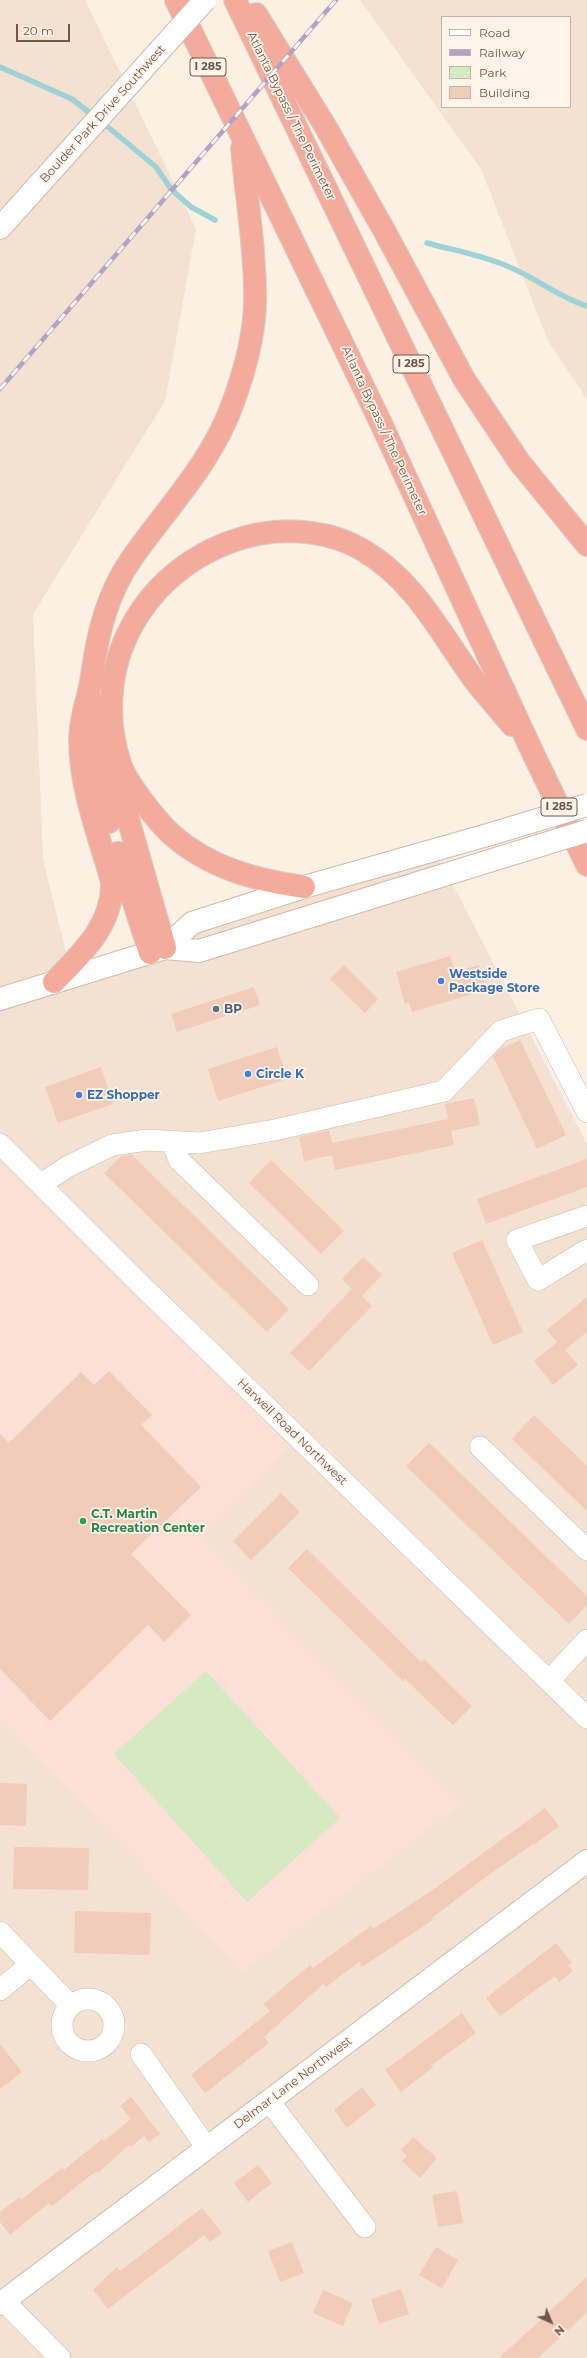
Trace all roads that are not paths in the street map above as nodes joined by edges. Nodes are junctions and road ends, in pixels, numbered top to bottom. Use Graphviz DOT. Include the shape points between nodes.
graph roads {
  1 [pos="176,0"];
  2 [pos="205,0"];
  3 [pos="235,0"];
  4 [pos="247,0"];
  5 [pos="241,135"];
  6 [pos="0,228"];
  7 [pos="587,545"];
  8 [pos="92,678"];
  9 [pos="587,729"];
  10 [pos="531,749"];
  11 [pos="120,766"];
  12 [pos="587,805"];
  13 [pos="587,831"];
  14 [pos="587,865"];
  15 [pos="304,887"];
  16 [pos="157,950"];
  17 [pos="54,982"];
  18 [pos="0,999"];
  19 [pos="587,1112"];
  20 [pos="172,1141"];
  21 [pos="0,1144"];
  22 [pos="42,1184"];
  23 [pos="587,1216"];
  24 [pos="587,1250"];
  25 [pos="308,1285"];
  26 [pos="480,1447"];
  27 [pos="587,1550"];
  28 [pos="587,1640"];
  29 [pos="549,1681"];
  30 [pos="587,1718"];
  31 [pos="587,1861"];
  32 [pos="0,1932"];
  33 [pos="31,1964"];
  34 [pos="0,1990"];
  35 [pos="71,2006"];
  36 [pos="141,2054"];
  37 [pos="269,2101"];
  38 [pos="207,2148"];
  39 [pos="365,2227"];
  40 [pos="2,2302"];
  41 [pos="60,2358"];
  1 -- 5 [label="highway, Atlanta Bypass / The Perimeter / I 285"];
  2 -- 6 [label="main road, Boulder Park Drive Southwest, bridge"];
  3 -- 9 [label="highway, Atlanta Bypass / The Perimeter / I 285"];
  4 -- 7 [label="highway" via="324,124 464,379 520,463"];
  5 -- 8 [label="highway" via="255,294 253,320 242,376 234,402 211,450 131,560 117,585 106,608 96,642"];
  5 -- 10 [label="highway, Atlanta Bypass / The Perimeter / I 285" via="380,419"];
  8 -- 16 [label="highway" via="99,774 121,863"];
  8 -- 17 [label="highway" via="82,710 80,741 87,794 112,882 112,896 108,912 90,944"];
  10 -- 11 [label="highway" via="476,681 427,609 392,570 349,543 291,531 242,538 214,547 167,579 148,599 133,622 115,670 112,724"];
  10 -- 14 [label="highway, Atlanta Bypass / The Perimeter / I 285"];
  11 -- 15 [label="highway" via="154,815 171,834 194,851 218,865 241,874"];
  11 -- 16 [label="highway" via="123,801"];
  12 -- 15 [label="main road, bridge"];
  13 -- 16 [label="main road, bridge" via="199,951"];
  15 -- 16 [label="main road" via="192,923"];
  16 -- 17 [label="main road"];
  17 -- 18 [label="main road"];
  19 -- 20 [label="street" via="539,1020 501,1031 444,1091 275,1130 200,1143"];
  20 -- 22 [label="street" via="147,1140 112,1145 67,1167"];
  20 -- 25 [label="street" via="180,1160"];
  21 -- 22 [label="street, Harwell Road Northwest"];
  22 -- 29 [label="street, Harwell Road Northwest" via="143,1287"];
  23 -- 24 [label="street" via="517,1240 538,1280"];
  26 -- 27 [label="street"];
  28 -- 29 [label="street"];
  29 -- 30 [label="street, Harwell Road Northwest"];
  31 -- 37 [label="main road, Delmar Lane Northwest"];
  32 -- 33 [label="street"];
  33 -- 34 [label="street"];
  33 -- 35 [label="street"];
  36 -- 38 [label="street"];
  37 -- 38 [label="main road, Delmar Lane Northwest"];
  37 -- 39 [label="street"];
  38 -- 40 [label="main road, Delmar Lane Northwest"];
  40 -- 41 [label="street"];
}
